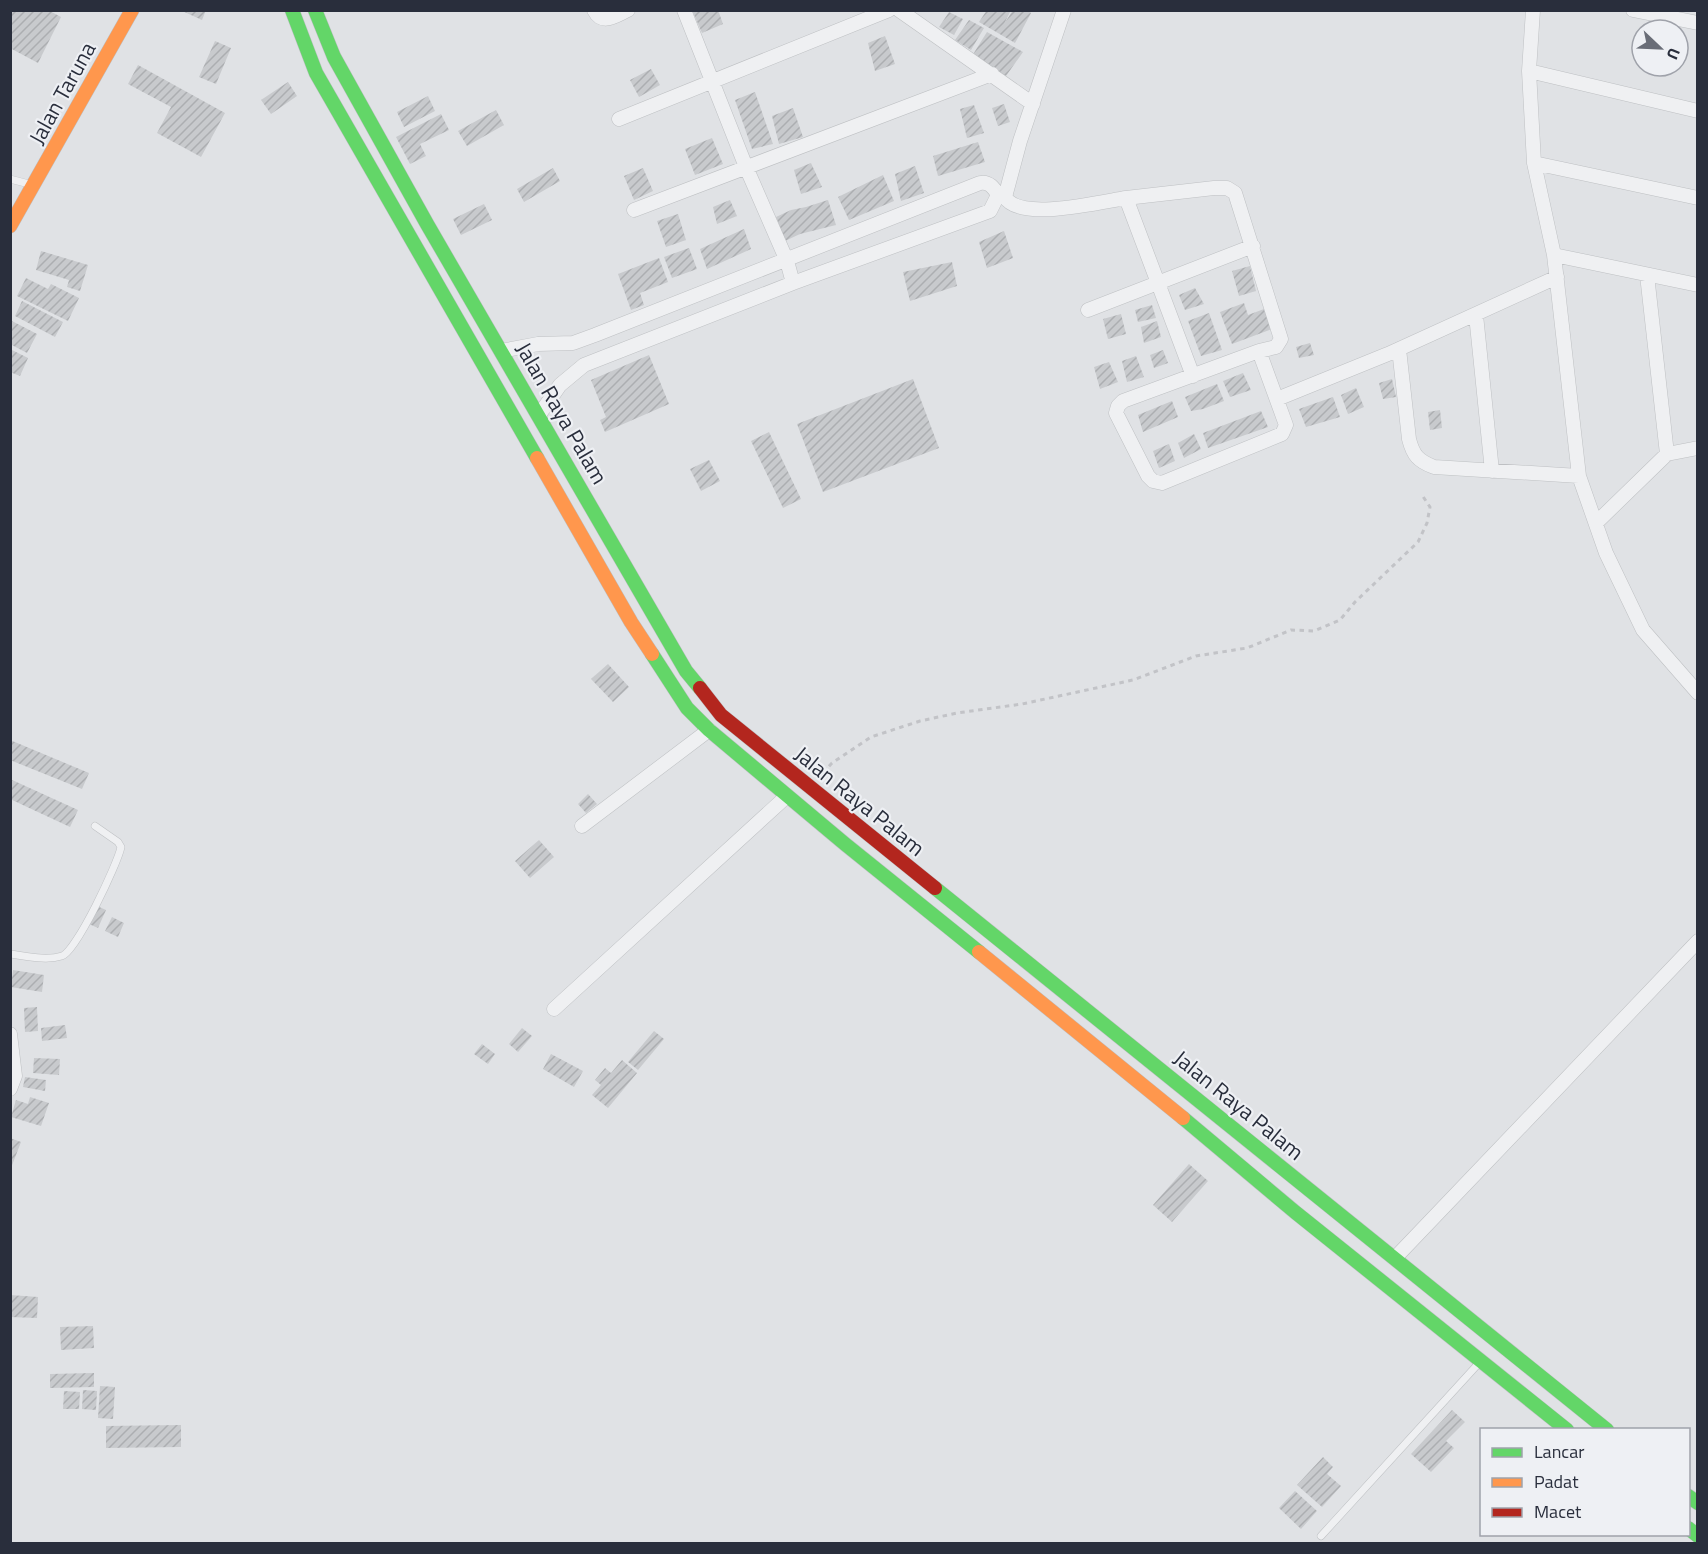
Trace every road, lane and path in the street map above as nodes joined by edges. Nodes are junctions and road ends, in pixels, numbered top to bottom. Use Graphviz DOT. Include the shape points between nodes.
graph roads {
  1 [pos="132,10"];
  2 [pos="291,10"];
  3 [pos="315,10"];
  4 [pos="594,10"];
  5 [pos="628,10"];
  6 [pos="684,10"];
  7 [pos="889,10"];
  8 [pos="899,10"];
  9 [pos="1533,10"];
  10 [pos="1633,10"];
  11 [pos="1059,13"];
  12 [pos="1698,23"];
  13 [pos="1528,71"];
  14 [pos="992,74"];
  15 [pos="711,82"];
  16 [pos="1033,104"];
  17 [pos="1698,111"];
  18 [pos="619,119"];
  19 [pos="1534,163"];
  20 [pos="746,167"];
  21 [pos="10,179"];
  22 [pos="34,186"];
  23 [pos="1001,196"];
  24 [pos="1126,198"];
  25 [pos="1698,198"];
  26 [pos="634,210"];
  27 [pos="427,224"];
  28 [pos="10,226"];
  29 [pos="408,235"];
  30 [pos="1253,246"];
  31 [pos="1554,255"];
  32 [pos="787,261"];
  33 [pos="1647,275"];
  34 [pos="1557,277"];
  35 [pos="793,283"];
  36 [pos="1159,283"];
  37 [pos="1698,285"];
  38 [pos="1088,310"];
  39 [pos="1476,315"];
  40 [pos="573,343"];
  41 [pos="1399,349"];
  42 [pos="501,351"];
  43 [pos="1259,351"];
  44 [pos="584,365"];
  45 [pos="1193,376"];
  46 [pos="1277,399"];
  47 [pos="539,415"];
  48 [pos="1698,448"];
  49 [pos="1667,454"];
  50 [pos="1492,471"];
  51 [pos="1579,476"];
  52 [pos="1422,495"];
  53 [pos="1596,523"];
  54 [pos="1698,693"];
  55 [pos="709,730"];
  56 [pos="776,760"];
  57 [pos="763,774"];
  58 [pos="809,788"];
  59 [pos="787,796"];
  60 [pos="95,826"];
  61 [pos="582,826"];
  62 [pos="1698,941"];
  63 [pos="10,954"];
  64 [pos="554,1009"];
  65 [pos="10,1034"];
  66 [pos="10,1089"];
  67 [pos="1395,1258"];
  68 [pos="1481,1361"];
  69 [pos="1565,1428"];
  70 [pos="1605,1428"];
  71 [pos="1321,1536"];
  1 -- 22 [label="main road, Jalan Taruna"];
  2 -- 29 [label="main road, Jalan Raya Palam" via="316,73"];
  3 -- 27 [label="main road, Jalan Raya Palam" via="334,57"];
  4 -- 5 [label="street" via="607,20"];
  6 -- 15 [label="street"];
  7 -- 15 [label="street"];
  8 -- 14 [label="street"];
  9 -- 13 [label="street"];
  10 -- 12 [label="street"];
  11 -- 16 [label="street"];
  13 -- 17 [label="street"];
  13 -- 19 [label="street"];
  14 -- 16 [label="street"];
  14 -- 20 [label="street"];
  15 -- 18 [label="street"];
  15 -- 20 [label="street"];
  16 -- 23 [label="street"];
  19 -- 25 [label="street"];
  19 -- 31 [label="street"];
  20 -- 26 [label="street"];
  20 -- 32 [label="street"];
  21 -- 22 [label="lane"];
  22 -- 28 [label="main road, Jalan Taruna"];
  23 -- 24 [label="street" via="1013,206 1030,209"];
  23 -- 32 [label="street" via="988,184 980,183"];
  23 -- 35 [label="street" via="990,212"];
  24 -- 30 [label="street" via="1227,188 1235,193"];
  24 -- 36 [label="street"];
  27 -- 29 [label="main road"];
  27 -- 42 [label="main road, Jalan Raya Palam"];
  29 -- 55 [label="main road, Jalan Raya Palam" via="646,646 687,708"];
  30 -- 36 [label="street"];
  30 -- 43 [label="street" via="1281,339 1276,347"];
  31 -- 33 [label="street"];
  31 -- 34 [label="street"];
  32 -- 35 [label="street"];
  32 -- 40 [label="street"];
  33 -- 37 [label="street"];
  33 -- 49 [label="street"];
  34 -- 39 [label="street"];
  34 -- 51 [label="street"];
  35 -- 44 [label="street"];
  36 -- 38 [label="street"];
  36 -- 45 [label="street"];
  39 -- 41 [label="street"];
  39 -- 50 [label="street"];
  40 -- 42 [label="street"];
  40 -- 44 [label="street"];
  41 -- 46 [label="street"];
  41 -- 50 [label="street" via="1412,452 1434,467"];
  42 -- 47 [label="main road, Jalan Raya Palam"];
  43 -- 45 [label="street"];
  43 -- 46 [label="street"];
  44 -- 47 [label="street" via="560,385"];
  45 -- 46 [label="street" via="1118,406 1116,413 1148,476 1158,483 1282,434 1286,425"];
  47 -- 56 [label="main road, Jalan Raya Palam" via="686,671 721,715"];
  48 -- 49 [label="street"];
  49 -- 53 [label="street"];
  50 -- 51 [label="street"];
  51 -- 53 [label="street"];
  52 -- 58 [label="path" via="1430,507 1418,542 1340,620 1314,631 1291,630 1247,648 1196,656 1133,680 920,721 871,737 832,763"];
  53 -- 54 [label="street" via="1643,630"];
  55 -- 57 [label="main road, Jalan Raya Palam"];
  55 -- 61 [label="street"];
  56 -- 57 [label="main road"];
  56 -- 58 [label="main road, Jalan Raya Palam"];
  57 -- 59 [label="main road, Jalan Raya Palam"];
  58 -- 67 [label="main road, Jalan Raya Palam"];
  59 -- 64 [label="street"];
  59 -- 68 [label="main road, Jalan Raya Palam"];
  60 -- 63 [label="lane" via="121,847 70,951 62,956 40,958"];
  62 -- 67 [label="street"];
  65 -- 66 [label="street" via="15,1076"];
  67 -- 70 [label="main road, Jalan Raya Palam"];
  68 -- 69 [label="main road, Jalan Raya Palam"];
  68 -- 71 [label="lane"];
}
